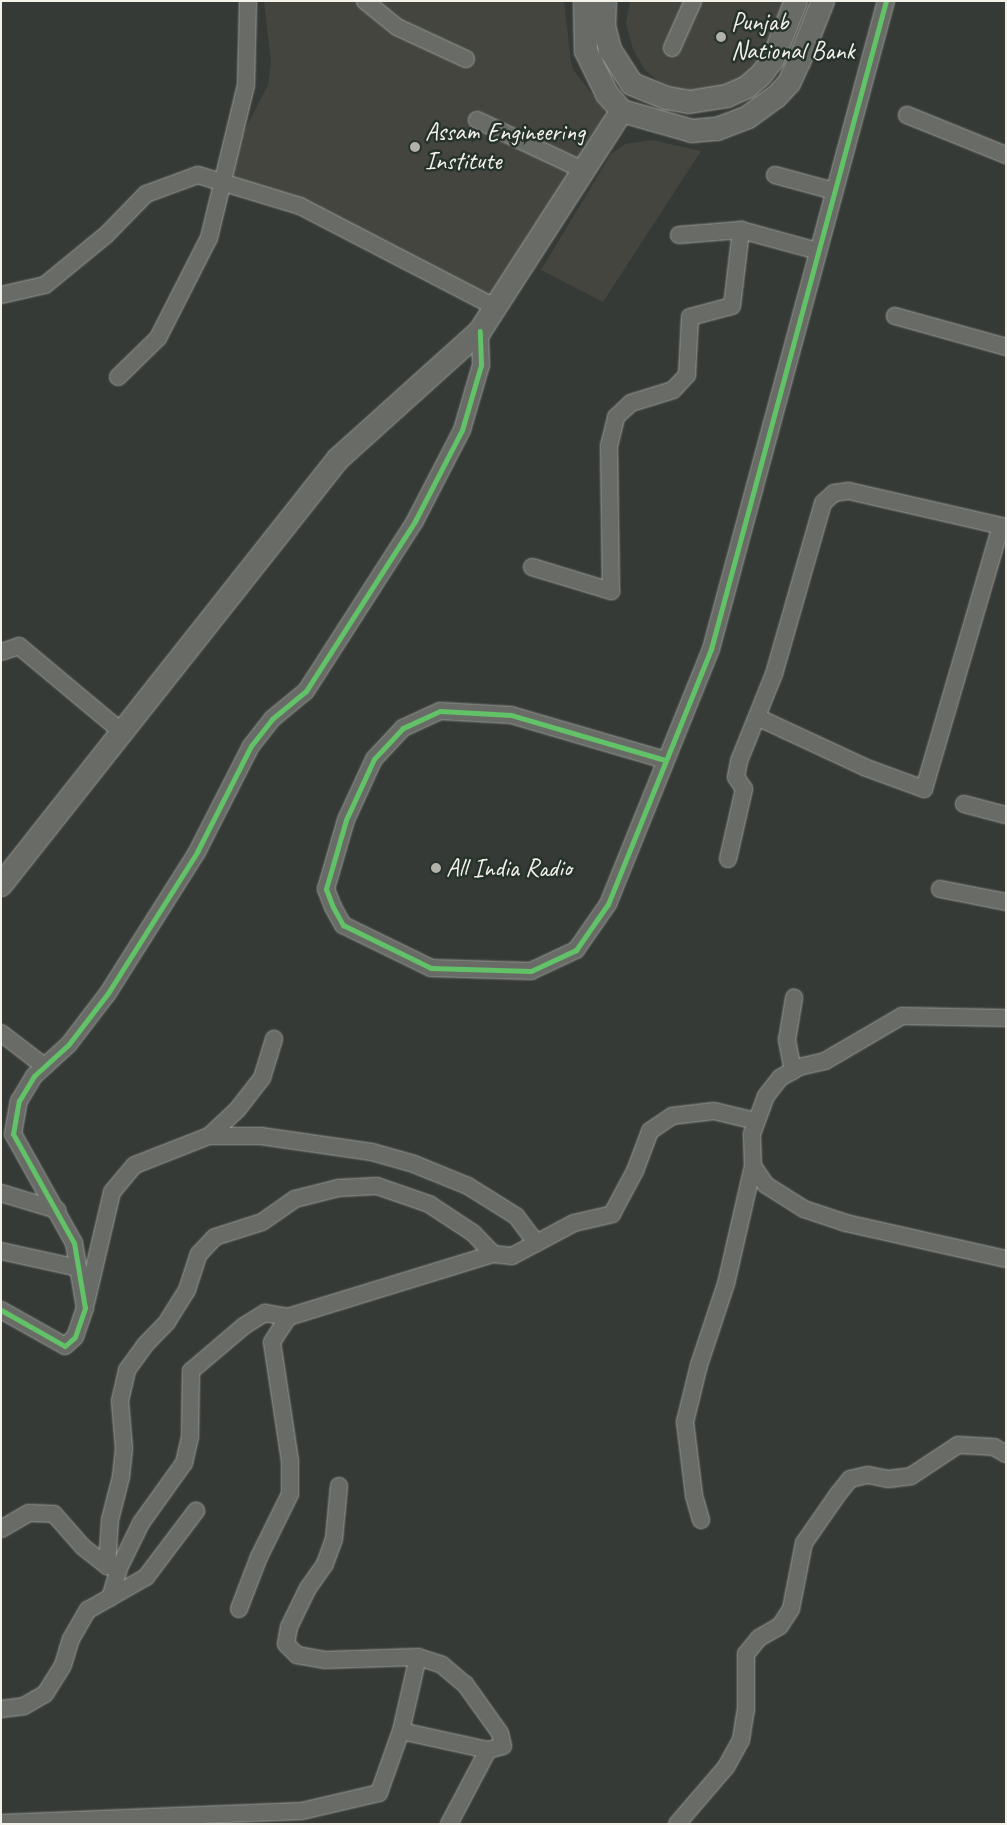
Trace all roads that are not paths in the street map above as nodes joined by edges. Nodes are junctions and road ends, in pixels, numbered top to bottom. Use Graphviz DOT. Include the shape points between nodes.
graph roads {
  1 [pos="248,1"];
  2 [pos="365,1"];
  3 [pos="585,1"];
  4 [pos="605,1"];
  5 [pos="693,1"];
  6 [pos="796,1"];
  7 [pos="823,1"];
  8 [pos="886,1"];
  9 [pos="672,48"];
  10 [pos="466,59"];
  11 [pos="622,111"];
  12 [pos="907,115"];
  13 [pos="477,120"];
  14 [pos="1006,155"];
  15 [pos="585,171"];
  16 [pos="775,175"];
  17 [pos="222,181"];
  18 [pos="834,191"];
  19 [pos="741,230"];
  20 [pos="679,235"];
  21 [pos="818,251"];
  22 [pos="1,295"];
  23 [pos="496,307"];
  24 [pos="895,316"];
  25 [pos="480,331"];
  26 [pos="1006,346"];
  27 [pos="118,377"];
  28 [pos="1003,527"];
  29 [pos="532,567"];
  30 [pos="1,652"];
  31 [pos="757,717"];
  32 [pos="122,732"];
  33 [pos="665,760"];
  34 [pos="964,804"];
  35 [pos="1006,815"];
  36 [pos="728,859"];
  37 [pos="1,885"];
  38 [pos="940,889"];
  39 [pos="1006,902"];
  40 [pos="794,998"];
  41 [pos="1005,1016"];
  42 [pos="1,1033"];
  43 [pos="274,1039"];
  44 [pos="44,1066"];
  45 [pos="793,1070"];
  46 [pos="756,1121"];
  47 [pos="209,1136"];
  48 [pos="753,1166"];
  49 [pos="1,1193"];
  50 [pos="57,1210"];
  51 [pos="536,1243"];
  52 [pos="1,1251"];
  53 [pos="493,1254"];
  54 [pos="1006,1259"];
  55 [pos="78,1268"];
  56 [pos="85,1308"];
  57 [pos="1,1310"];
  58 [pos="288,1317"];
  59 [pos="1006,1454"];
  60 [pos="339,1486"];
  61 [pos="196,1511"];
  62 [pos="701,1520"];
  63 [pos="1,1529"];
  64 [pos="113,1567"];
  65 [pos="110,1598"];
  66 [pos="239,1609"];
  67 [pos="418,1657"];
  68 [pos="1,1709"];
  69 [pos="401,1731"];
  70 [pos="488,1750"];
  71 [pos="1,1823"];
  72 [pos="450,1824"];
  73 [pos="677,1824"];
  1 -- 17 [label="street" via="246,85"];
  2 -- 10 [label="street" via="397,27"];
  3 -- 11 [label="street" via="586,51 590,65 607,94"];
  4 -- 6 [label="street" via="604,26 610,50 632,84 667,98 689,102 727,96 747,87 761,75 773,59"];
  5 -- 9 [label="street"];
  7 -- 11 [label="street" via="789,83 763,108 748,117 717,129 692,131"];
  8 -- 18 [label="street"];
  11 -- 15 [label="street"];
  12 -- 14 [label="street"];
  13 -- 15 [label="street"];
  15 -- 23 [label="street"];
  16 -- 18 [label="street"];
  17 -- 22 [label="street" via="198,175 146,194 107,234 45,285"];
  17 -- 23 [label="street" via="300,206"];
  17 -- 27 [label="street" via="209,238 158,338"];
  18 -- 21 [label="street"];
  19 -- 20 [label="street"];
  19 -- 21 [label="street"];
  19 -- 29 [label="street" via="732,306 690,317 687,375 673,390 631,403 616,417 609,446 611,591"];
  21 -- 33 [label="street" via="711,649"];
  23 -- 25 [label="street"];
  24 -- 26 [label="street"];
  25 -- 32 [label="street" via="338,458"];
  25 -- 44 [label="street" via="481,364 462,430 415,521 306,691 272,719 251,746 197,852 108,993 69,1044"];
  28 -- 31 [label="street" via="849,491 834,493 823,503 774,674"];
  28 -- 31 [label="street" via="924,789 864,767"];
  30 -- 32 [label="street" via="19,646"];
  31 -- 36 [label="street" via="739,761 736,777 744,789"];
  32 -- 37 [label="street"];
  33 -- 33 [label="street" via="608,904 576,950 531,972 431,968 343,925 333,907 326,889 346,820 374,759 403,728 440,711 510,716"];
  34 -- 35 [label="street"];
  38 -- 39 [label="street"];
  40 -- 45 [label="street" via="787,1040"];
  41 -- 45 [label="street" via="902,1016 825,1061"];
  42 -- 44 [label="street"];
  43 -- 47 [label="street" via="262,1078 237,1110"];
  44 -- 50 [label="street" via="18,1101 13,1134"];
  45 -- 46 [label="street" via="780,1078 766,1096"];
  46 -- 48 [label="street" via="752,1134"];
  46 -- 51 [label="street" via="714,1112 672,1116 650,1131 635,1171 612,1214 574,1223"];
  47 -- 51 [label="street" via="261,1136 372,1152 414,1164 468,1186 516,1216"];
  47 -- 56 [label="street" via="135,1164 112,1192"];
  48 -- 54 [label="street" via="766,1185 804,1209 846,1223"];
  48 -- 62 [label="street" via="726,1284 699,1365 685,1422 694,1494"];
  49 -- 50 [label="street"];
  50 -- 55 [label="street" via="74,1243"];
  51 -- 53 [label="street" via="512,1256"];
  52 -- 55 [label="street"];
  53 -- 58 [label="street"];
  53 -- 64 [label="street" via="473,1234 429,1204 377,1186 338,1188 295,1199 262,1222 215,1237 198,1254 187,1290 167,1322 127,1370 120,1401 124,1448 121,1477 110,1520"];
  55 -- 56 [label="street"];
  56 -- 57 [label="street" via="75,1337 65,1346"];
  58 -- 64 [label="street" via="265,1313 244,1326 191,1371 190,1436 184,1463"];
  58 -- 66 [label="street" via="272,1342 290,1461 290,1494 259,1557"];
  59 -- 73 [label="street" via="994,1447 958,1445 911,1476 888,1479 868,1475 850,1480 804,1543 791,1608 780,1626 759,1638 746,1654 746,1710 741,1740 726,1767"];
  60 -- 67 [label="street" via="334,1539 325,1564 308,1588 290,1627 286,1644 297,1655 325,1660"];
  61 -- 65 [label="street" via="146,1577"];
  63 -- 64 [label="street" via="29,1513 54,1514 83,1547"];
  64 -- 65 [label="street"];
  65 -- 68 [label="street" via="88,1610 72,1639 63,1665 45,1694 24,1706"];
  67 -- 69 [label="street"];
  67 -- 70 [label="street" via="442,1665 465,1684 500,1733 503,1746"];
  69 -- 70 [label="street"];
  69 -- 71 [label="street" via="379,1793 302,1811"];
  70 -- 72 [label="street"];
}
